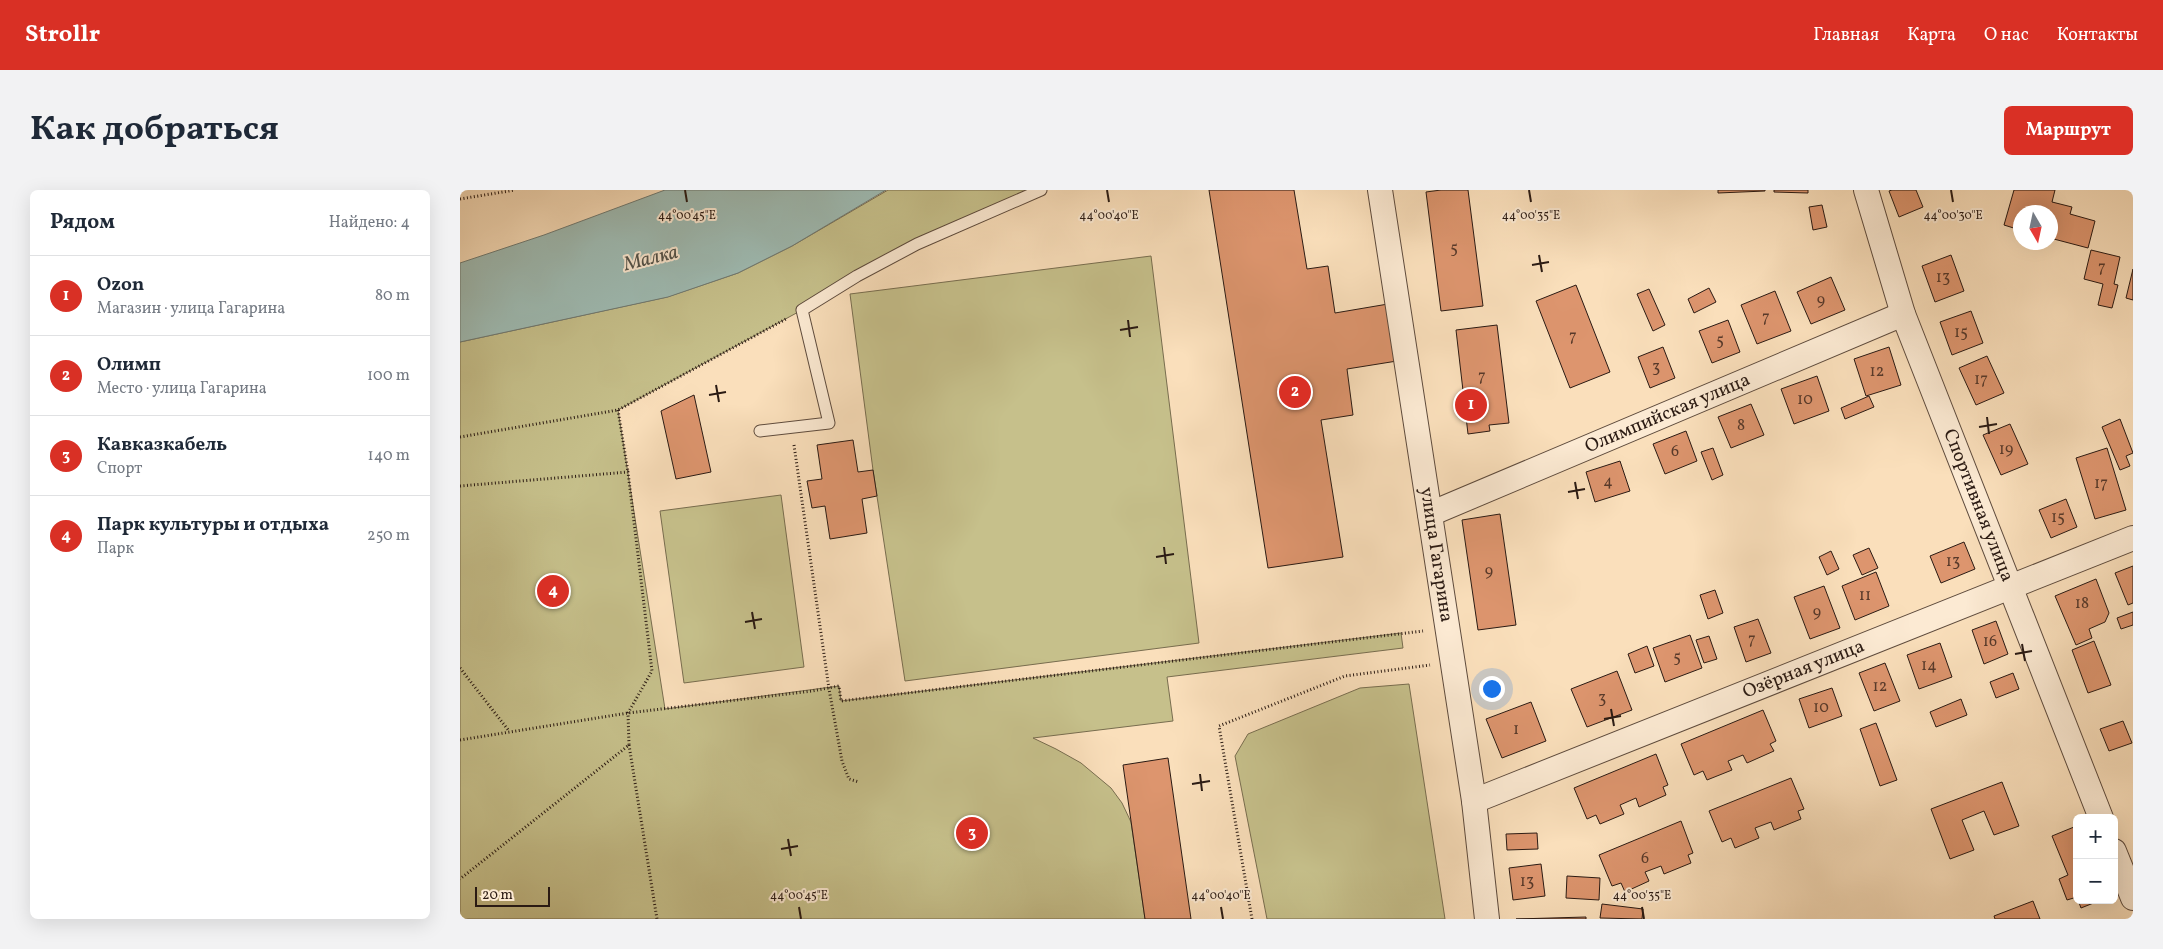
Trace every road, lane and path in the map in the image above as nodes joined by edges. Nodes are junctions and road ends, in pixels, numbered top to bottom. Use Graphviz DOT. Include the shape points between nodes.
graph roads {
  1 [pos="515,190"];
  2 [pos="1041,190"];
  3 [pos="1380,190"];
  4 [pos="1866,190"];
  5 [pos="460,199"];
  6 [pos="802,310"];
  7 [pos="1903,314"];
  8 [pos="618,410"];
  9 [pos="792,427"];
  10 [pos="760,431"];
  11 [pos="460,438"];
  12 [pos="628,472"];
  13 [pos="460,486"];
  14 [pos="1430,514"];
  15 [pos="2133,538"];
  16 [pos="2010,588"];
  17 [pos="1448,628"];
  18 [pos="1453,662"];
  19 [pos="460,668"];
  20 [pos="829,689"];
  21 [pos="628,713"];
  22 [pos="509,731"];
  23 [pos="460,740"];
  24 [pos="629,745"];
  25 [pos="859,782"];
  26 [pos="1474,800"];
  27 [pos="2099,814"];
  28 [pos="2117,859"];
  29 [pos="460,879"];
  30 [pos="2133,898"];
  31 [pos="657,919"];
  32 [pos="1252,919"];
  33 [pos="1487,919"];
  1 -- 5 [label="path"];
  2 -- 6 [label="lane" via="917,244"];
  3 -- 14 [label="street, улица Гагарина"];
  4 -- 7 [label="street, Спортивная улица"];
  6 -- 8 [label="path"];
  6 -- 9 [label="lane" via="829,423"];
  7 -- 14 [label="street, Олимпийская улица"];
  7 -- 16 [label="street, Спортивная улица"];
  8 -- 11 [label="path"];
  8 -- 12 [label="path"];
  9 -- 10 [label="lane"];
  9 -- 20 [label="path"];
  12 -- 13 [label="path"];
  12 -- 21 [label="path" via="652,671"];
  14 -- 17 [label="street, улица Гагарина"];
  15 -- 16 [label="street, Озёрная улица"];
  16 -- 26 [label="street, Озёрная улица"];
  16 -- 27 [label="street, Спортивная улица"];
  17 -- 18 [label="street, улица Гагарина"];
  17 -- 20 [label="path" via="841,701 838,686"];
  18 -- 26 [label="street, улица Гагарина"];
  18 -- 32 [label="path" via="1345,676 1219,726"];
  19 -- 22 [label="path"];
  20 -- 21 [label="path"];
  20 -- 25 [label="path" via="842,761 849,779"];
  21 -- 22 [label="path"];
  21 -- 24 [label="path"];
  22 -- 23 [label="path"];
  24 -- 29 [label="path"];
  24 -- 31 [label="path"];
  26 -- 33 [label="street, улица Гагарина"];
  28 -- 30 [label="street"];
}
